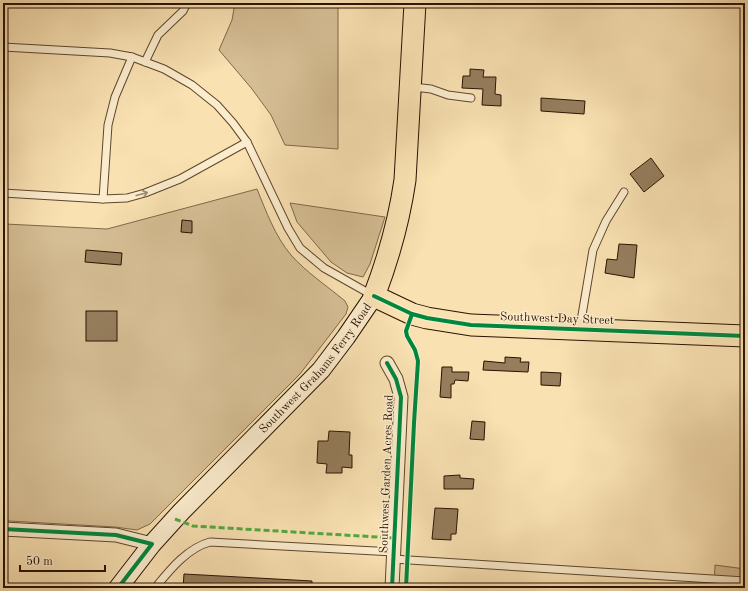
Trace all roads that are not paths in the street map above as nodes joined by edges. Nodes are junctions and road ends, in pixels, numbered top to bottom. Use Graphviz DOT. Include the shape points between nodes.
graph roads {
  1 [pos="187,3"];
  2 [pos="415,3"];
  3 [pos="3,47"];
  4 [pos="132,57"];
  5 [pos="145,62"];
  6 [pos="410,87"];
  7 [pos="471,98"];
  8 [pos="247,142"];
  9 [pos="624,192"];
  10 [pos="3,194"];
  11 [pos="103,199"];
  12 [pos="374,296"];
  13 [pos="580,329"];
  14 [pos="745,336"];
  15 [pos="387,363"];
  16 [pos="3,529"];
  17 [pos="152,544"];
  18 [pos="393,555"];
  19 [pos="745,581"];
  20 [pos="118,588"];
  21 [pos="155,588"];
  22 [pos="392,588"];
  1 -- 5 [label="lane" via="183,12 158,35"];
  2 -- 6 [label="main road, Southwest Grahams Ferry Road"];
  3 -- 4 [label="lane" via="110,53"];
  4 -- 5 [label="lane"];
  4 -- 11 [label="lane" via="108,125"];
  5 -- 8 [label="lane" via="192,85 216,105"];
  6 -- 7 [label="lane"];
  6 -- 12 [label="main road, Southwest Grahams Ferry Road" via="405,180 401,206 394,238"];
  11 -- 8 [label="lane, one-way" via="127,198 162,187"];
  8 -- 12 [label="lane" via="300,248 324,268"];
  9 -- 13 [label="lane" via="592,250"];
  10 -- 11 [label="lane"];
  12 -- 13 [label="main road, Southwest Day Street" via="412,314 446,321 471,325"];
  12 -- 17 [label="main road, Southwest Grahams Ferry Road" via="321,370"];
  13 -- 14 [label="main road, Southwest Day Street"];
  15 -- 18 [label="street, Southwest Garden Acres Road" via="396,379 401,397"];
  16 -- 17 [label="street" via="116,535"];
  17 -- 20 [label="main road, Southwest Grahams Ferry Road"];
  18 -- 19 [label="lane"];
  18 -- 21 [label="lane" via="210,542 180,560"];
  18 -- 22 [label="street, Southwest Garden Acres Road"];
}
